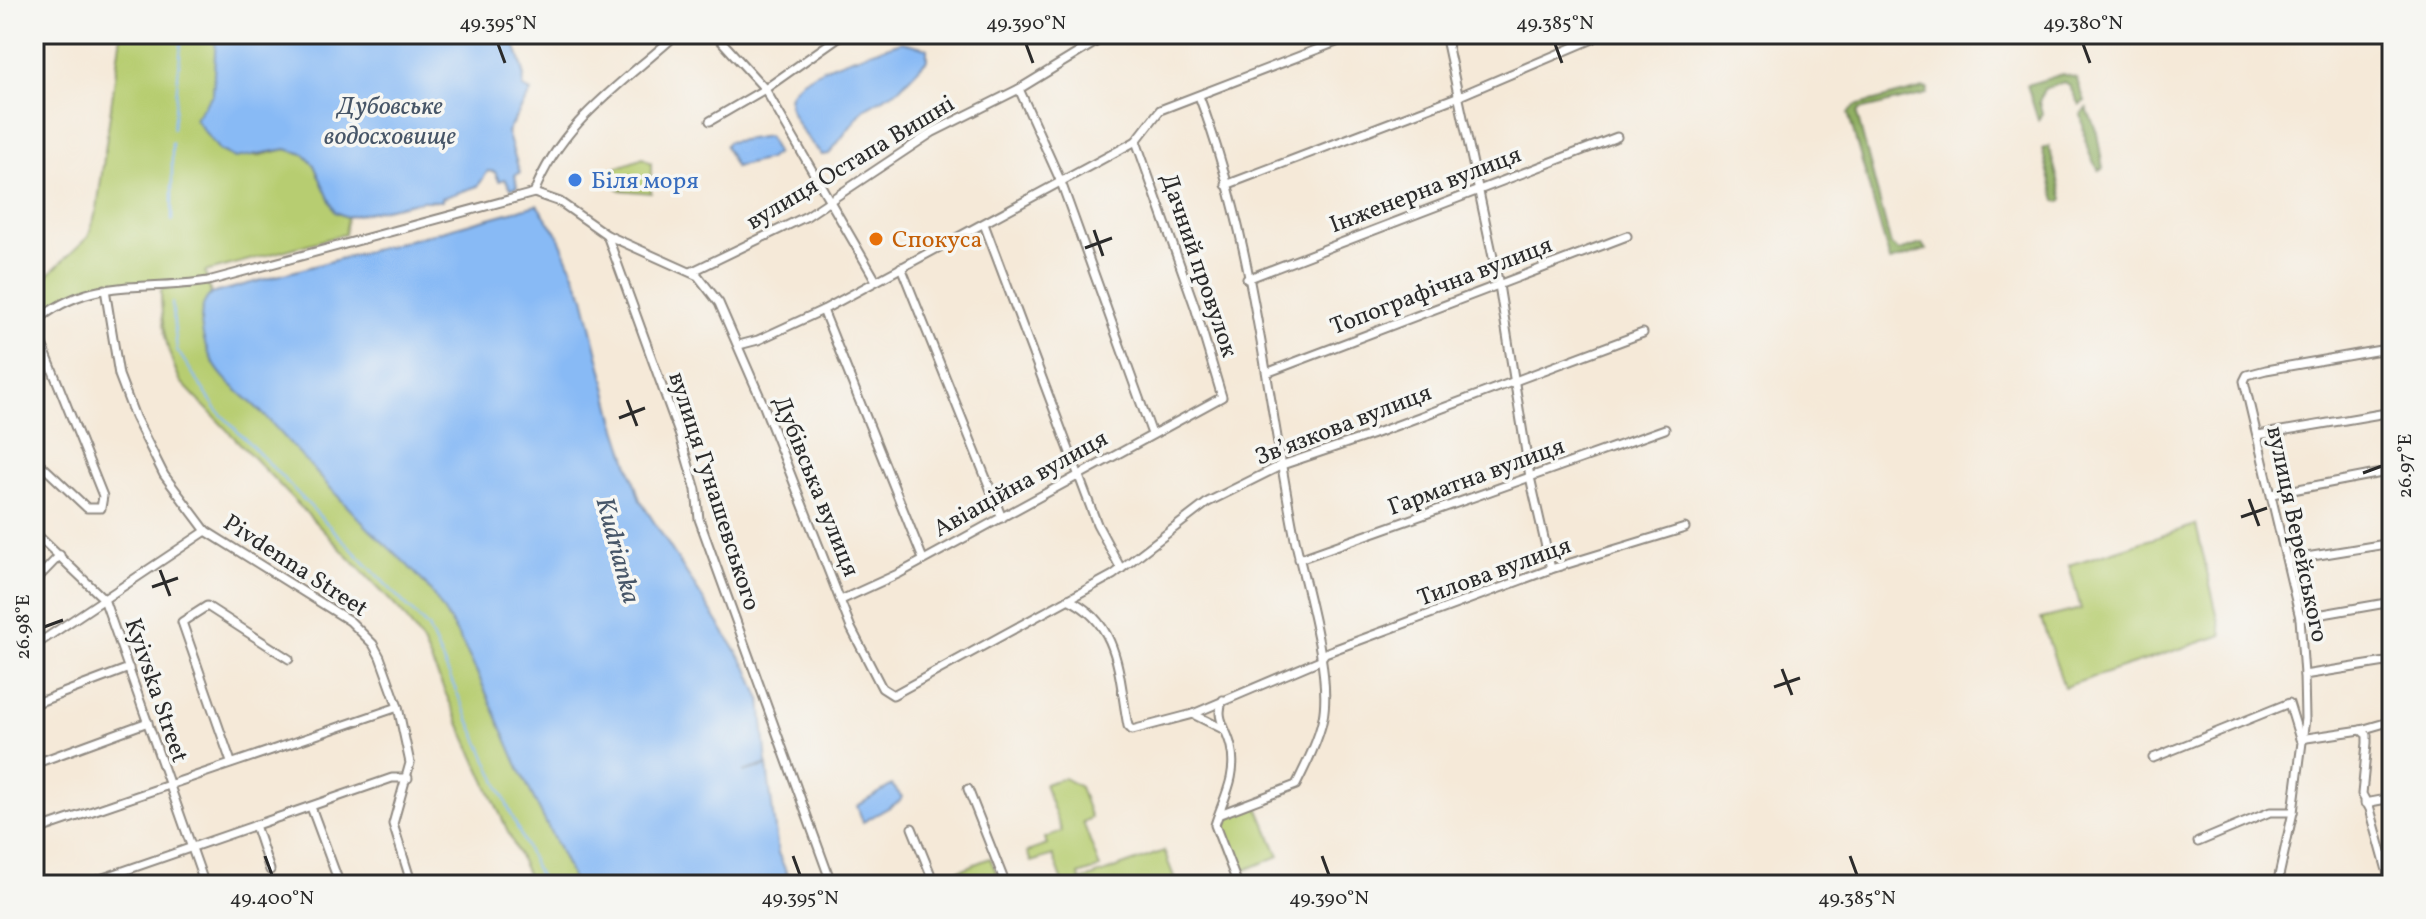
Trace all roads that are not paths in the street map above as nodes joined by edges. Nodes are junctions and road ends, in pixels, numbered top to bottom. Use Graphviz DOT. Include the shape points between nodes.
graph roads {
  1 [pos="677,34"];
  2 [pos="715,34"];
  3 [pos="843,34"];
  4 [pos="1109,34"];
  5 [pos="1357,34"];
  6 [pos="1445,34"];
  7 [pos="1593,39"];
  8 [pos="765,89"];
  9 [pos="1019,89"];
  10 [pos="1199,96"];
  11 [pos="1457,97"];
  12 [pos="710,121"];
  13 [pos="1617,137"];
  14 [pos="1136,141"];
  15 [pos="1061,182"];
  16 [pos="1226,185"];
  17 [pos="1480,190"];
  18 [pos="534,193"];
  19 [pos="832,201"];
  20 [pos="984,224"];
  21 [pos="607,235"];
  22 [pos="1627,236"];
  23 [pos="901,267"];
  24 [pos="691,272"];
  25 [pos="875,279"];
  26 [pos="1247,279"];
  27 [pos="1499,285"];
  28 [pos="105,289"];
  29 [pos="823,310"];
  30 [pos="34,323"];
  31 [pos="1643,333"];
  32 [pos="739,345"];
  33 [pos="2392,348"];
  34 [pos="1269,372"];
  35 [pos="1516,381"];
  36 [pos="1219,401"];
  37 [pos="2392,412"];
  38 [pos="1665,429"];
  39 [pos="1152,434"];
  40 [pos="2258,435"];
  41 [pos="34,458"];
  42 [pos="1282,465"];
  43 [pos="2392,471"];
  44 [pos="1077,474"];
  45 [pos="1530,477"];
  46 [pos="2272,494"];
  47 [pos="1002,518"];
  48 [pos="1685,528"];
  49 [pos="206,531"];
  50 [pos="34,532"];
  51 [pos="2392,543"];
  52 [pos="60,555"];
  53 [pos="923,559"];
  54 [pos="1299,559"];
  55 [pos="2288,560"];
  56 [pos="1121,569"];
  57 [pos="1551,569"];
  58 [pos="34,582"];
  59 [pos="1078,593"];
  60 [pos="104,599"];
  61 [pos="1068,599"];
  62 [pos="841,600"];
  63 [pos="2392,602"];
  64 [pos="2300,618"];
  65 [pos="34,646"];
  66 [pos="289,659"];
  67 [pos="1320,660"];
  68 [pos="2392,661"];
  69 [pos="129,668"];
  70 [pos="2304,675"];
  71 [pos="1223,700"];
  72 [pos="34,704"];
  73 [pos="398,707"];
  74 [pos="1193,714"];
  75 [pos="2392,721"];
  76 [pos="148,722"];
  77 [pos="1223,729"];
  78 [pos="2361,730"];
  79 [pos="2300,739"];
  80 [pos="2153,758"];
  81 [pos="231,762"];
  82 [pos="34,764"];
  83 [pos="408,778"];
  84 [pos="170,786"];
  85 [pos="968,789"];
  86 [pos="2392,798"];
  87 [pos="2365,803"];
  88 [pos="311,807"];
  89 [pos="2293,812"];
  90 [pos="1220,814"];
  91 [pos="255,825"];
  92 [pos="912,828"];
  93 [pos="34,831"];
  94 [pos="2198,842"];
  95 [pos="192,847"];
  96 [pos="2389,868"];
  97 [pos="270,870"];
  98 [pos="83,885"];
  99 [pos="205,885"];
  100 [pos="340,885"];
  101 [pos="412,885"];
  102 [pos="832,885"];
  103 [pos="935,885"];
  104 [pos="1006,885"];
  105 [pos="1238,885"];
  106 [pos="2277,885"];
  107 [pos="2391,885"];
  1 -- 18 [label="street" via="560,140"];
  2 -- 8 [label="street"];
  3 -- 8 [label="street"];
  4 -- 9 [label="street, вулиця Остапа Вишні"];
  5 -- 10 [label="street"];
  6 -- 11 [label="street"];
  7 -- 11 [label="street"];
  8 -- 12 [label="street"];
  8 -- 19 [label="street"];
  9 -- 15 [label="street"];
  9 -- 19 [label="street, вулиця Остапа Вишні" via="933,132"];
  10 -- 14 [label="street" via="1154,114"];
  10 -- 16 [label="street"];
  11 -- 16 [label="street"];
  11 -- 17 [label="street"];
  13 -- 17 [label="street, Інженерна вулиця"];
  14 -- 15 [label="street"];
  14 -- 36 [label="street, Дачний провулок" via="1222,388"];
  15 -- 20 [label="street"];
  15 -- 39 [label="street"];
  16 -- 26 [label="street"];
  17 -- 26 [label="street, Інженерна вулиця"];
  17 -- 27 [label="street"];
  18 -- 21 [label="street, Дубівська вулиця" via="560,202"];
  18 -- 28 [label="street" via="208,281"];
  19 -- 24 [label="street, вулиця Остапа Вишні"];
  19 -- 25 [label="street"];
  20 -- 23 [label="street"];
  20 -- 44 [label="street"];
  21 -- 24 [label="street, Дубівська вулиця"];
  21 -- 102 [label="street, вулиця Гунашевського" via="680,436 699,519"];
  22 -- 27 [label="street, Топографічна вулиця"];
  23 -- 25 [label="street"];
  23 -- 47 [label="street"];
  24 -- 32 [label="street, Дубівська вулиця" via="719,303"];
  25 -- 29 [label="street"];
  26 -- 34 [label="street"];
  27 -- 34 [label="street, Топографічна вулиця"];
  27 -- 35 [label="street"];
  28 -- 30 [label="street" via="72,297"];
  28 -- 49 [label="street, Pivdenna Street" via="119,375 135,417 164,475"];
  29 -- 32 [label="street"];
  29 -- 53 [label="street"];
  30 -- 41 [label="street" via="82,437 103,496 101,508 87,508"];
  31 -- 35 [label="street, Звʼязкова вулиця"];
  32 -- 62 [label="street, Дубівська вулиця"];
  33 -- 40 [label="street, вулиця Верейського" via="2247,375 2244,381"];
  34 -- 42 [label="street"];
  35 -- 42 [label="street, Звʼязкова вулиця"];
  35 -- 45 [label="street"];
  36 -- 39 [label="street, Авіаційна вулиця"];
  37 -- 40 [label="street"];
  38 -- 45 [label="street, Гарматна вулиця"];
  39 -- 44 [label="street, Авіаційна вулиця"];
  40 -- 46 [label="street, вулиця Верейського"];
  42 -- 54 [label="street"];
  42 -- 56 [label="street, Звʼязкова вулиця" via="1208,502"];
  43 -- 46 [label="street"];
  44 -- 47 [label="street, Авіаційна вулиця"];
  44 -- 56 [label="street"];
  45 -- 54 [label="street, Гарматна вулиця"];
  45 -- 57 [label="street"];
  46 -- 55 [label="street, вулиця Верейського"];
  47 -- 53 [label="street, Авіаційна вулиця"];
  48 -- 57 [label="street, Тилова вулиця"];
  49 -- 60 [label="street"];
  49 -- 73 [label="street, Pivdenna Street" via="363,632 380,657"];
  50 -- 52 [label="street, Kyivska Street"];
  51 -- 55 [label="street"];
  52 -- 58 [label="street"];
  52 -- 60 [label="street, Kyivska Street"];
  53 -- 62 [label="street, Авіаційна вулиця"];
  54 -- 67 [label="street"];
  55 -- 64 [label="street, вулиця Верейського"];
  56 -- 59 [label="street, Звʼязкова вулиця"];
  57 -- 67 [label="street, Тилова вулиця" via="1325,653"];
  59 -- 61 [label="street, Дубівська вулиця"];
  60 -- 65 [label="street"];
  60 -- 69 [label="street, Kyivska Street"];
  61 -- 62 [label="street, Дубівська вулиця" via="893,695 882,688"];
  61 -- 74 [label="street, Тилова вулиця" via="1091,611 1114,648 1132,730"];
  63 -- 64 [label="street"];
  64 -- 70 [label="street, вулиця Верейського"];
  66 -- 81 [label="street" via="207,606 182,622"];
  67 -- 71 [label="street, Тилова вулиця"];
  67 -- 90 [label="street" via="1324,717 1296,785"];
  68 -- 70 [label="street"];
  69 -- 72 [label="street"];
  69 -- 76 [label="street, Kyivska Street"];
  70 -- 79 [label="street, вулиця Верейського"];
  71 -- 74 [label="street, Тилова вулиця"];
  71 -- 77 [label="street"];
  73 -- 81 [label="street"];
  73 -- 83 [label="street, Pivdenna Street" via="410,763"];
  74 -- 77 [label="street"];
  75 -- 78 [label="street"];
  76 -- 82 [label="street"];
  76 -- 84 [label="street, Kyivska Street"];
  77 -- 90 [label="street" via="1233,754"];
  78 -- 79 [label="street"];
  78 -- 87 [label="street" via="2367,735"];
  79 -- 80 [label="street" via="2289,703"];
  79 -- 89 [label="street, вулиця Верейського"];
  81 -- 84 [label="street"];
  83 -- 88 [label="street" via="392,778"];
  83 -- 101 [label="street, Pivdenna Street" via="393,824"];
  84 -- 93 [label="street"];
  84 -- 95 [label="street, Kyivska Street"];
  85 -- 104 [label="street"];
  86 -- 87 [label="street"];
  87 -- 96 [label="street"];
  88 -- 91 [label="street"];
  88 -- 100 [label="street"];
  89 -- 94 [label="street" via="2270,812"];
  89 -- 106 [label="street, вулиця Верейського"];
  90 -- 105 [label="street" via="1215,829"];
  91 -- 95 [label="street"];
  91 -- 97 [label="street"];
  92 -- 103 [label="street"];
  95 -- 98 [label="street"];
  95 -- 99 [label="street, Kyivska Street"];
  96 -- 107 [label="street"];
}
